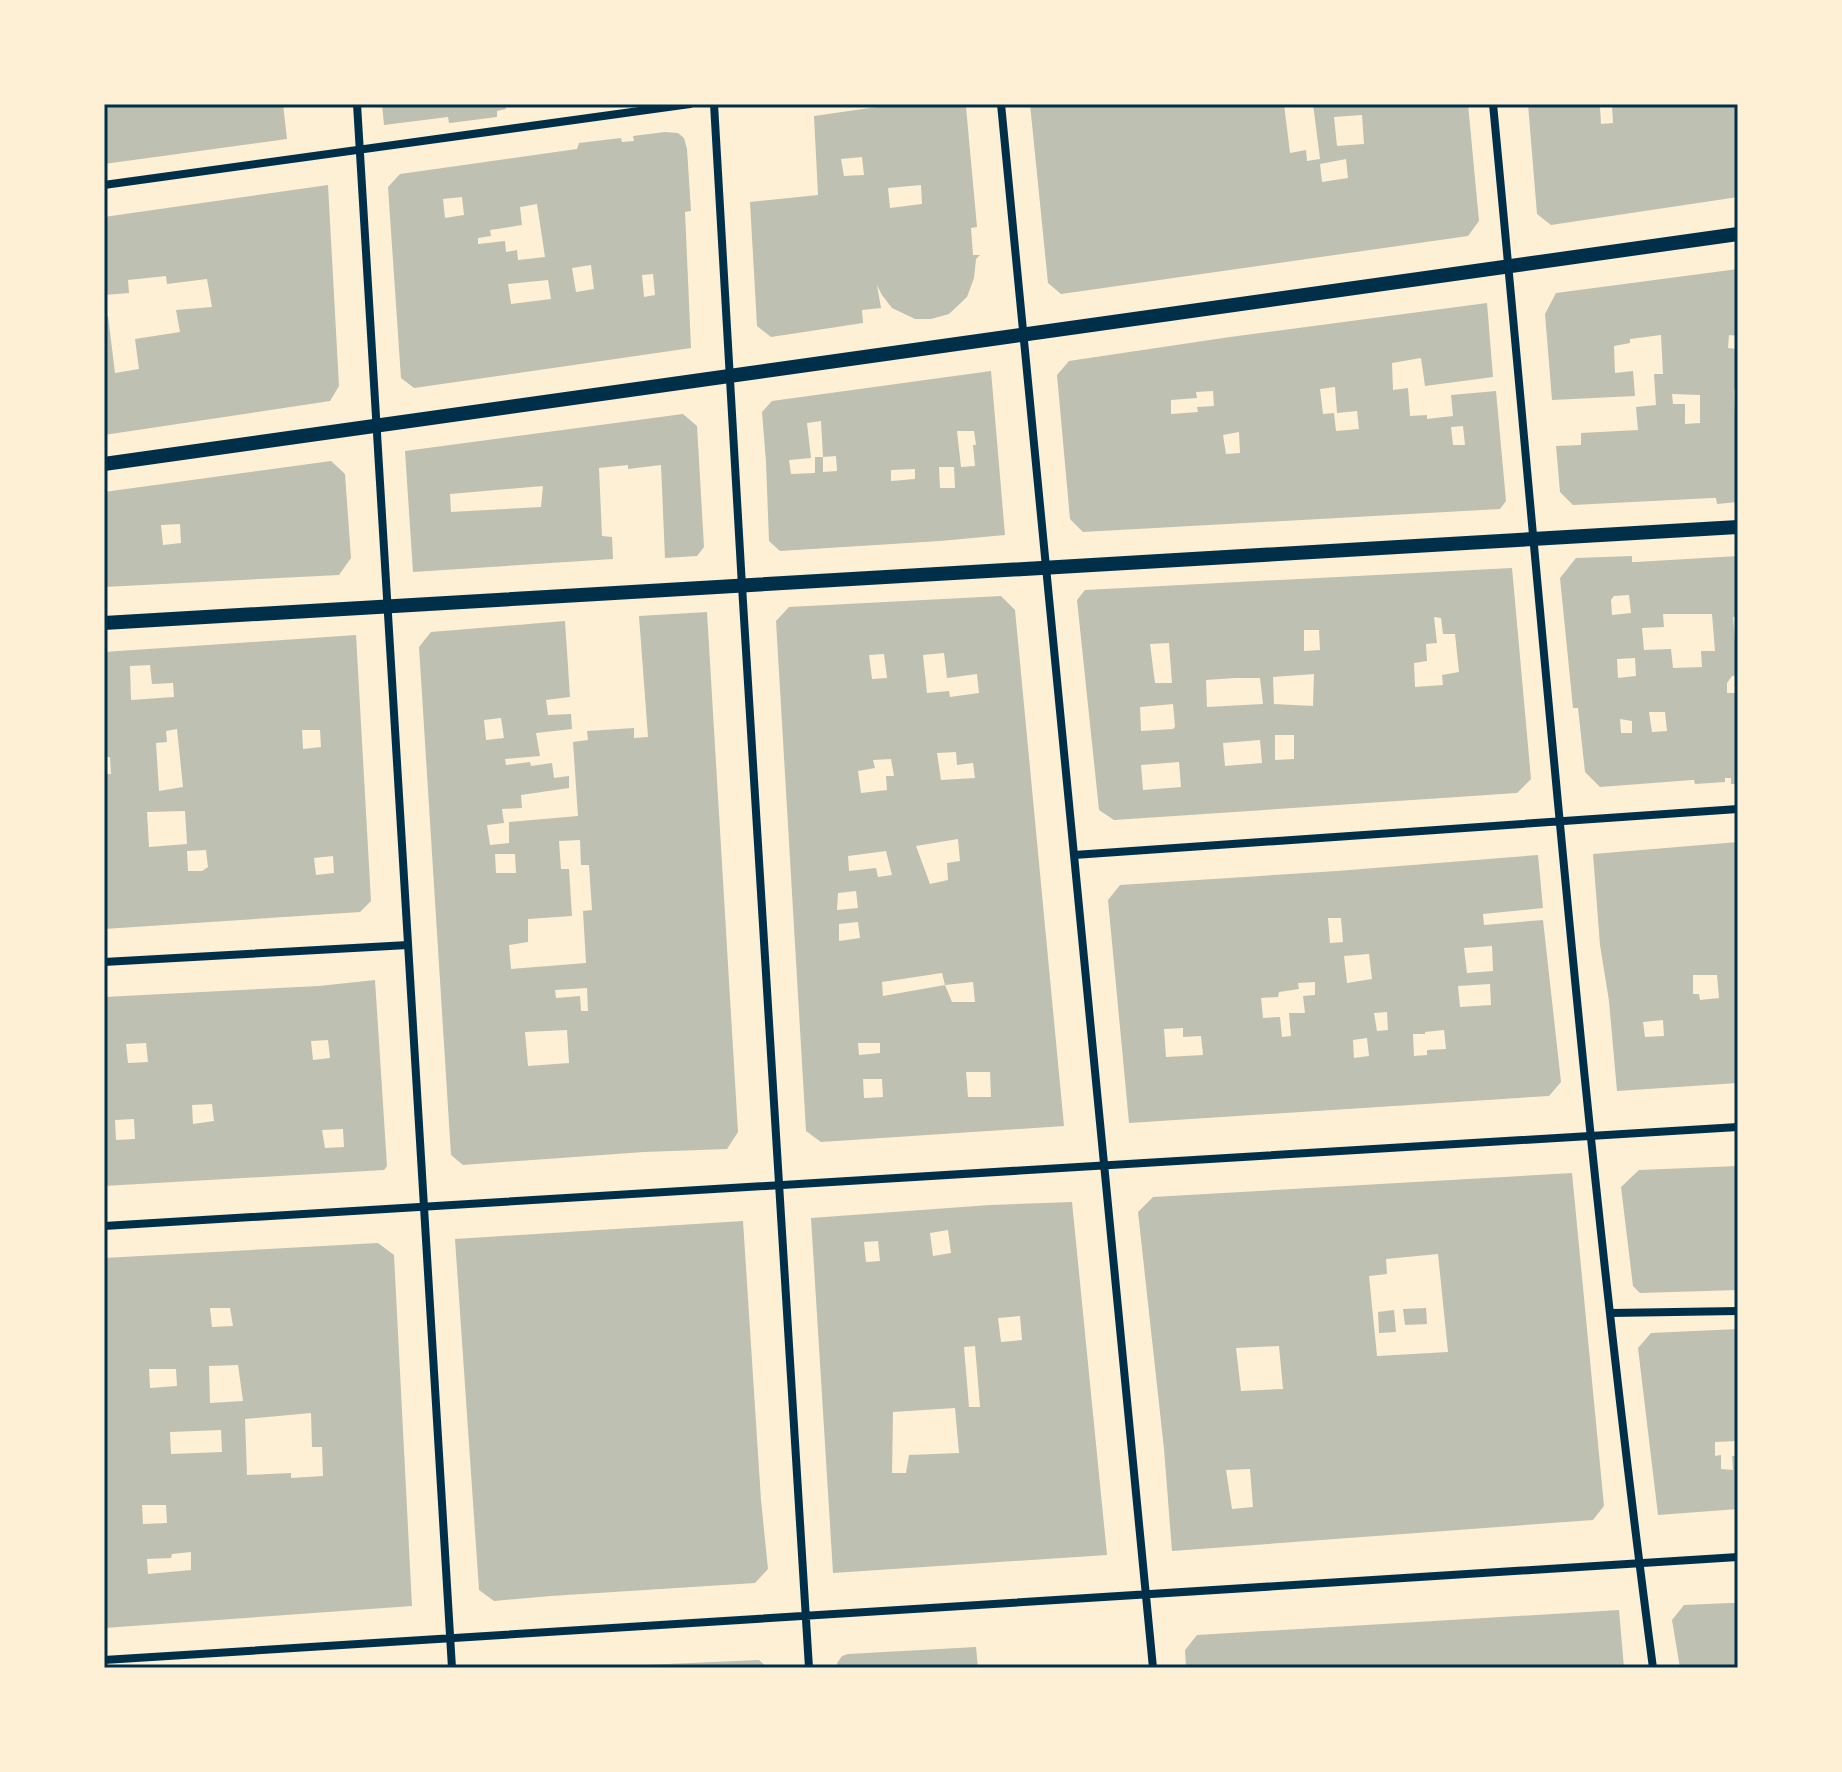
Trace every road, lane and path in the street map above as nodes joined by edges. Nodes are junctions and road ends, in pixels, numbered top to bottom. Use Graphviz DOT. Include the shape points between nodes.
graph roads {
  1 [pos="357,104"];
  2 [pos="690,104"];
  3 [pos="714,104"];
  4 [pos="1001,104"];
  5 [pos="1493,104"];
  6 [pos="360,150"];
  7 [pos="104,185"];
  8 [pos="1738,234"];
  9 [pos="1508,265"];
  10 [pos="1023,334"];
  11 [pos="731,375"];
  12 [pos="377,425"];
  13 [pos="104,464"];
  14 [pos="1738,527"];
  15 [pos="1534,540"];
  16 [pos="1046,568"];
  17 [pos="742,586"];
  18 [pos="387,606"];
  19 [pos="104,623"];
  20 [pos="1738,809"];
  21 [pos="1561,820"];
  22 [pos="1074,855"];
  23 [pos="408,945"];
  24 [pos="104,962"];
  25 [pos="1738,1127"];
  26 [pos="1590,1136"];
  27 [pos="1104,1166"];
  28 [pos="780,1185"];
  29 [pos="425,1207"];
  30 [pos="104,1226"];
  31 [pos="1738,1311"];
  32 [pos="1611,1313"];
  33 [pos="1738,1557"];
  34 [pos="1639,1563"];
  35 [pos="1146,1594"];
  36 [pos="806,1616"];
  37 [pos="450,1638"];
  38 [pos="104,1660"];
  39 [pos="452,1668"];
  40 [pos="809,1668"];
  41 [pos="1153,1668"];
  42 [pos="1653,1668"];
  1 -- 6 [label="street"];
  2 -- 6 [label="street"];
  3 -- 11 [label="street"];
  4 -- 10 [label="street"];
  5 -- 9 [label="street"];
  6 -- 7 [label="street"];
  6 -- 12 [label="street"];
  8 -- 9 [label="street"];
  9 -- 10 [label="street"];
  9 -- 15 [label="street"];
  10 -- 11 [label="street"];
  10 -- 16 [label="street"];
  11 -- 12 [label="street"];
  11 -- 17 [label="street"];
  12 -- 13 [label="street"];
  12 -- 18 [label="street"];
  14 -- 15 [label="street"];
  15 -- 16 [label="street"];
  15 -- 21 [label="street"];
  16 -- 17 [label="street"];
  16 -- 22 [label="street"];
  17 -- 18 [label="street"];
  17 -- 28 [label="street"];
  18 -- 19 [label="street"];
  18 -- 23 [label="street"];
  20 -- 21 [label="street"];
  21 -- 22 [label="street"];
  21 -- 26 [label="street"];
  22 -- 27 [label="street"];
  23 -- 24 [label="street"];
  23 -- 29 [label="street"];
  25 -- 26 [label="street"];
  26 -- 27 [label="street"];
  26 -- 32 [label="street"];
  27 -- 28 [label="street"];
  27 -- 35 [label="street"];
  28 -- 29 [label="street"];
  28 -- 36 [label="street"];
  29 -- 30 [label="street"];
  29 -- 37 [label="street"];
  31 -- 32 [label="street"];
  32 -- 34 [label="street"];
  33 -- 34 [label="street"];
  34 -- 35 [label="street"];
  34 -- 42 [label="street"];
  35 -- 36 [label="street"];
  35 -- 41 [label="street"];
  36 -- 37 [label="street"];
  36 -- 40 [label="street"];
  37 -- 38 [label="street"];
  37 -- 39 [label="street"];
}
